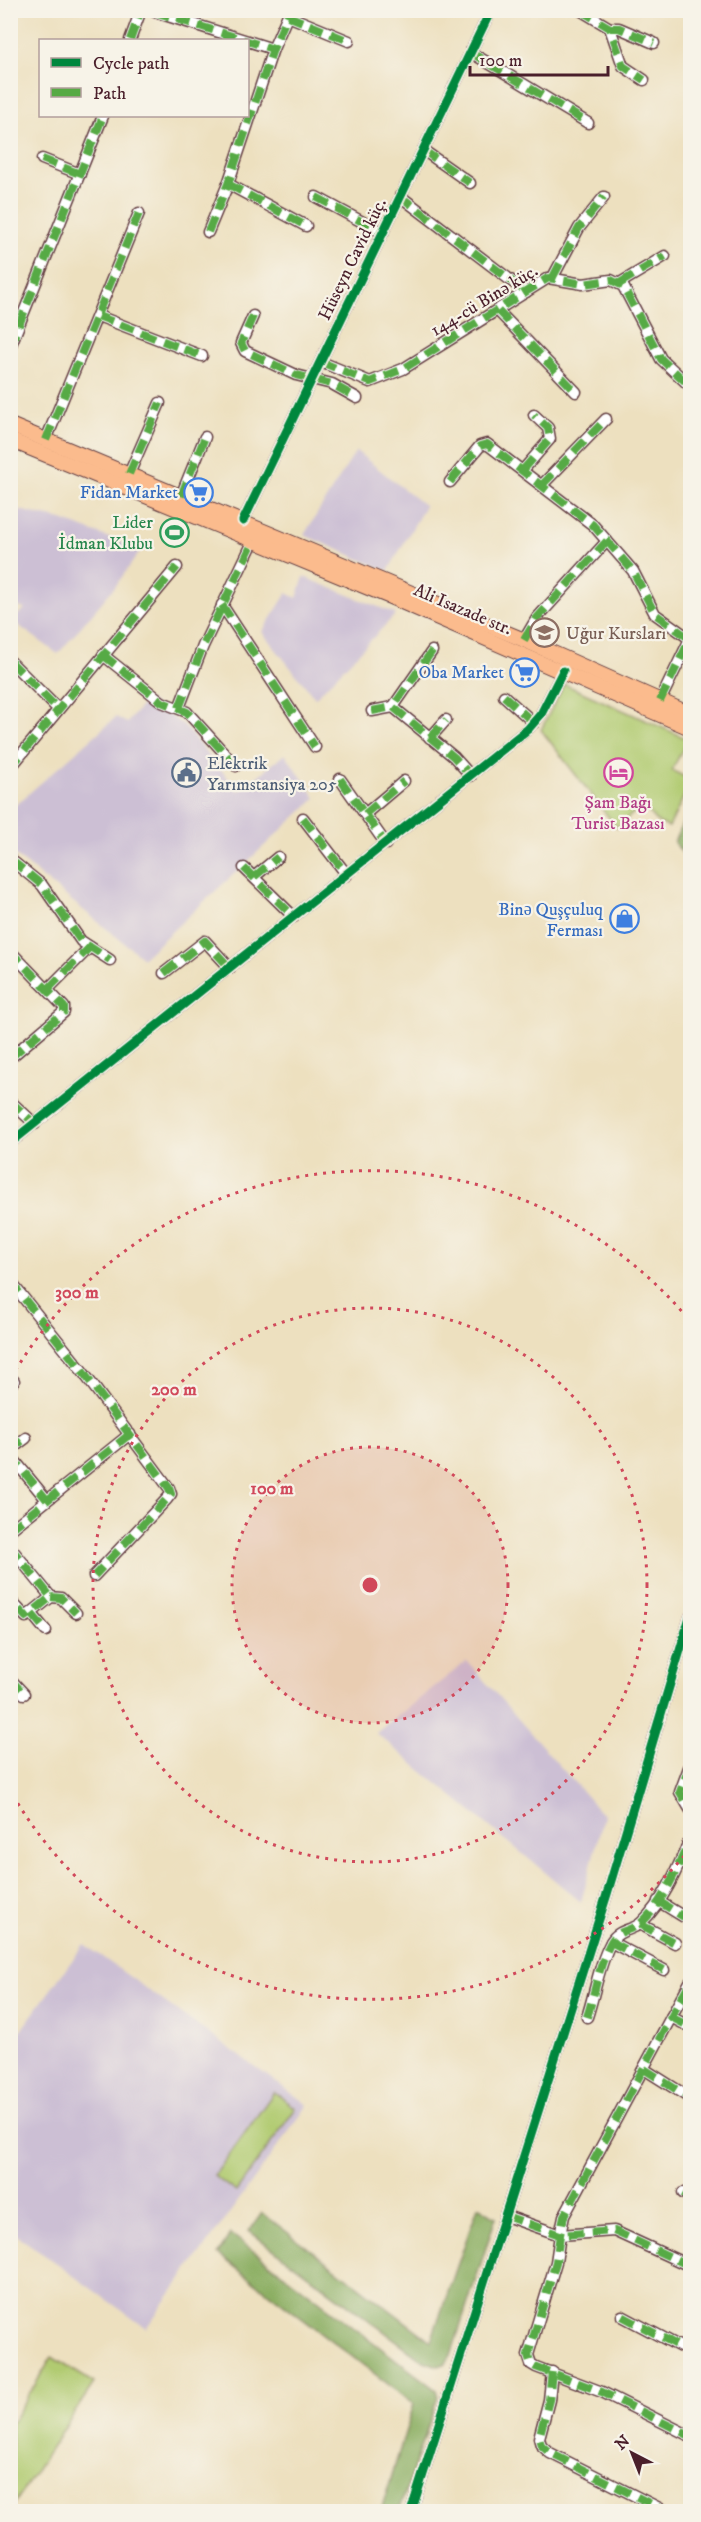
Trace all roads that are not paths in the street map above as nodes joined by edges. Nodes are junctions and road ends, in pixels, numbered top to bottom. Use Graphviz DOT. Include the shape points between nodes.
graph roads {
  1 [pos="141,10"];
  2 [pos="491,10"];
  3 [pos="580,10"];
  4 [pos="154,11"];
  5 [pos="289,14"];
  6 [pos="610,28"];
  7 [pos="130,39"];
  8 [pos="242,39"];
  9 [pos="249,41"];
  10 [pos="349,41"];
  11 [pos="654,43"];
  12 [pos="273,49"];
  13 [pos="470,52"];
  14 [pos="644,80"];
  15 [pos="103,117"];
  16 [pos="588,123"];
  17 [pos="423,150"];
  18 [pos="42,159"];
  19 [pos="80,174"];
  20 [pos="470,183"];
  21 [pos="228,184"];
  22 [pos="400,196"];
  23 [pos="316,197"];
  24 [pos="604,197"];
  25 [pos="140,213"];
  26 [pos="306,226"];
  27 [pos="208,232"];
  28 [pos="383,232"];
  29 [pos="665,256"];
  30 [pos="553,277"];
  31 [pos="620,283"];
  32 [pos="526,292"];
  33 [pos="498,311"];
  34 [pos="98,316"];
  35 [pos="252,316"];
  36 [pos="10,347"];
  37 [pos="202,356"];
  38 [pos="321,362"];
  39 [pos="313,380"];
  40 [pos="690,386"];
  41 [pos="576,392"];
  42 [pos="357,398"];
  43 [pos="160,403"];
  44 [pos="534,415"];
  45 [pos="606,419"];
  46 [pos="10,425"];
  47 [pos="205,437"];
  48 [pos="10,440"];
  49 [pos="46,440"];
  50 [pos="523,470"];
  51 [pos="129,474"];
  52 [pos="450,482"];
  53 [pos="542,484"];
  54 [pos="181,496"];
  55 [pos="240,527"];
  56 [pos="256,534"];
  57 [pos="607,541"];
  58 [pos="177,567"];
  59 [pos="222,605"];
  60 [pos="524,639"];
  61 [pos="690,639"];
  62 [pos="432,651"];
  63 [pos="103,655"];
  64 [pos="10,661"];
  65 [pos="565,665"];
  66 [pos="504,696"];
  67 [pos="660,701"];
  68 [pos="393,707"];
  69 [pos="179,708"];
  70 [pos="58,709"];
  71 [pos="372,711"];
  72 [pos="690,714"];
  73 [pos="446,720"];
  74 [pos="534,723"];
  75 [pos="690,728"];
  76 [pos="430,738"];
  77 [pos="315,747"];
  78 [pos="12,762"];
  79 [pos="236,765"];
  80 [pos="471,776"];
  81 [pos="340,779"];
  82 [pos="404,781"];
  83 [pos="365,814"];
  84 [pos="303,818"];
  85 [pos="386,844"];
  86 [pos="278,856"];
  87 [pos="11,860"];
  88 [pos="244,868"];
  89 [pos="347,875"];
  90 [pos="254,877"];
  91 [pos="294,917"];
  92 [pos="90,947"];
  93 [pos="10,951"];
  94 [pos="110,960"];
  95 [pos="230,968"];
  96 [pos="164,973"];
  97 [pos="48,989"];
  98 [pos="13,1052"];
  99 [pos="10,1101"];
  100 [pos="35,1124"];
  101 [pos="10,1143"];
  102 [pos="10,1281"];
  103 [pos="130,1434"];
  104 [pos="26,1438"];
  105 [pos="10,1450"];
  106 [pos="10,1455"];
  107 [pos="47,1500"];
  108 [pos="10,1530"];
  109 [pos="10,1547"];
  110 [pos="94,1576"];
  111 [pos="51,1597"];
  112 [pos="10,1600"];
  113 [pos="76,1613"];
  114 [pos="32,1614"];
  115 [pos="690,1617"];
  116 [pos="46,1631"];
  117 [pos="10,1679"];
  118 [pos="24,1694"];
  119 [pos="690,1765"];
  120 [pos="690,1809"];
  121 [pos="690,1839"];
  122 [pos="658,1901"];
  123 [pos="684,1917"];
  124 [pos="640,1924"];
  125 [pos="611,1942"];
  126 [pos="675,1943"];
  127 [pos="664,1970"];
  128 [pos="690,1982"];
  129 [pos="587,2017"];
  130 [pos="671,2017"];
  131 [pos="690,2027"];
  132 [pos="644,2069"];
  133 [pos="690,2098"];
  134 [pos="506,2216"];
  135 [pos="560,2235"];
  136 [pos="690,2266"];
  137 [pos="622,2316"];
  138 [pos="690,2352"];
  139 [pos="552,2372"];
  140 [pos="690,2436"];
  141 [pos="411,2511"];
  142 [pos="667,2511"];
  1 -- 7 [label="street"];
  2 -- 13 [label="street, Hüseyn Cavid küç."];
  3 -- 6 [label="street"];
  4 -- 8 [label="street"];
  5 -- 10 [label="street"];
  5 -- 12 [label="street"];
  6 -- 11 [label="street"];
  6 -- 14 [label="street" via="623,66"];
  9 -- 12 [label="street"];
  12 -- 21 [label="street"];
  13 -- 16 [label="street"];
  13 -- 17 [label="street, Hüseyn Cavid küç."];
  15 -- 19 [label="street"];
  17 -- 20 [label="street"];
  17 -- 22 [label="street, Hüseyn Cavid küç."];
  18 -- 19 [label="street"];
  19 -- 36 [label="street"];
  21 -- 26 [label="street"];
  21 -- 27 [label="street"];
  22 -- 28 [label="street, Hüseyn Cavid küç."];
  22 -- 32 [label="street"];
  23 -- 28 [label="street"];
  24 -- 30 [label="street" via="579,228"];
  25 -- 34 [label="street"];
  28 -- 38 [label="street, Hüseyn Cavid küç."];
  29 -- 31 [label="street"];
  30 -- 31 [label="street, 144-cü Binə küç." via="572,283"];
  30 -- 32 [label="street, 144-cü Binə küç."];
  31 -- 40 [label="street" via="661,359"];
  32 -- 33 [label="street, 144-cü Binə küç."];
  33 -- 38 [label="street, 144-cü Binə küç." via="378,380 364,382"];
  33 -- 41 [label="street"];
  34 -- 37 [label="street"];
  34 -- 49 [label="street"];
  35 -- 39 [label="street" via="241,348"];
  38 -- 39 [label="street, Hüseyn Cavid küç."];
  39 -- 42 [label="street" via="332,384"];
  39 -- 55 [label="street, Hüseyn Cavid küç."];
  43 -- 51 [label="street"];
  44 -- 50 [label="street" via="548,428 550,439"];
  45 -- 53 [label="street"];
  46 -- 49 [label="main road"];
  47 -- 54 [label="street"];
  48 -- 55 [label="main road"];
  49 -- 51 [label="main road"];
  50 -- 52 [label="street" via="483,444"];
  50 -- 53 [label="street"];
  51 -- 54 [label="main road"];
  53 -- 57 [label="street"];
  54 -- 55 [label="main road"];
  55 -- 56 [label="main road"];
  56 -- 59 [label="street"];
  56 -- 60 [label="main road, Ali Isazade str."];
  56 -- 65 [label="main road, Ali Isazade str."];
  57 -- 60 [label="street" via="537,618"];
  57 -- 61 [label="street" via="633,571 655,614"];
  58 -- 63 [label="street"];
  59 -- 69 [label="street"];
  59 -- 77 [label="street"];
  60 -- 65 [label="main road, Ali Isazade str."];
  61 -- 67 [label="street"];
  62 -- 68 [label="street"];
  63 -- 69 [label="street" via="157,698"];
  63 -- 70 [label="street"];
  64 -- 70 [label="street"];
  65 -- 67 [label="main road, Ali Isazade str."];
  65 -- 74 [label="street"];
  65 -- 75 [label="main road, Ali Isazade str."];
  66 -- 74 [label="street"];
  67 -- 72 [label="main road, Ali Isazade str."];
  68 -- 71 [label="street"];
  68 -- 76 [label="street"];
  69 -- 79 [label="street" via="196,720"];
  70 -- 78 [label="street"];
  73 -- 76 [label="street"];
  74 -- 80 [label="street"];
  76 -- 80 [label="street"];
  80 -- 85 [label="street"];
  81 -- 83 [label="street"];
  82 -- 83 [label="street"];
  83 -- 85 [label="street"];
  84 -- 89 [label="street"];
  85 -- 89 [label="street"];
  86 -- 90 [label="street"];
  87 -- 92 [label="street" via="42,885 75,934"];
  88 -- 90 [label="street"];
  89 -- 91 [label="street"];
  90 -- 91 [label="street"];
  91 -- 95 [label="street"];
  92 -- 94 [label="street"];
  92 -- 97 [label="street"];
  93 -- 97 [label="street"];
  95 -- 96 [label="street" via="205,941"];
  95 -- 100 [label="street"];
  97 -- 98 [label="street" via="64,1012"];
  99 -- 100 [label="street"];
  100 -- 101 [label="street"];
  102 -- 103 [label="street"];
  103 -- 107 [label="street"];
  103 -- 110 [label="street" via="171,1494"];
  104 -- 105 [label="street"];
  106 -- 107 [label="street"];
  107 -- 108 [label="street"];
  109 -- 111 [label="street"];
  111 -- 113 [label="street" via="61,1598"];
  111 -- 114 [label="street"];
  112 -- 114 [label="street" via="26,1617"];
  114 -- 116 [label="street"];
  115 -- 134 [label="street"];
  117 -- 118 [label="street"];
  119 -- 120 [label="street" via="680,1792"];
  121 -- 122 [label="street"];
  122 -- 123 [label="street"];
  122 -- 124 [label="street"];
  124 -- 125 [label="street" via="620,1932"];
  124 -- 126 [label="street"];
  125 -- 127 [label="street"];
  125 -- 129 [label="street"];
  128 -- 130 [label="street"];
  130 -- 131 [label="street"];
  130 -- 132 [label="street"];
  132 -- 133 [label="street"];
  132 -- 135 [label="street" via="564,2216"];
  134 -- 135 [label="street"];
  134 -- 141 [label="street"];
  135 -- 136 [label="street" via="614,2231"];
  135 -- 139 [label="street" via="556,2262 528,2355 531,2364"];
  137 -- 138 [label="street"];
  139 -- 140 [label="street"];
  139 -- 142 [label="street" via="539,2438 541,2445"];
}
